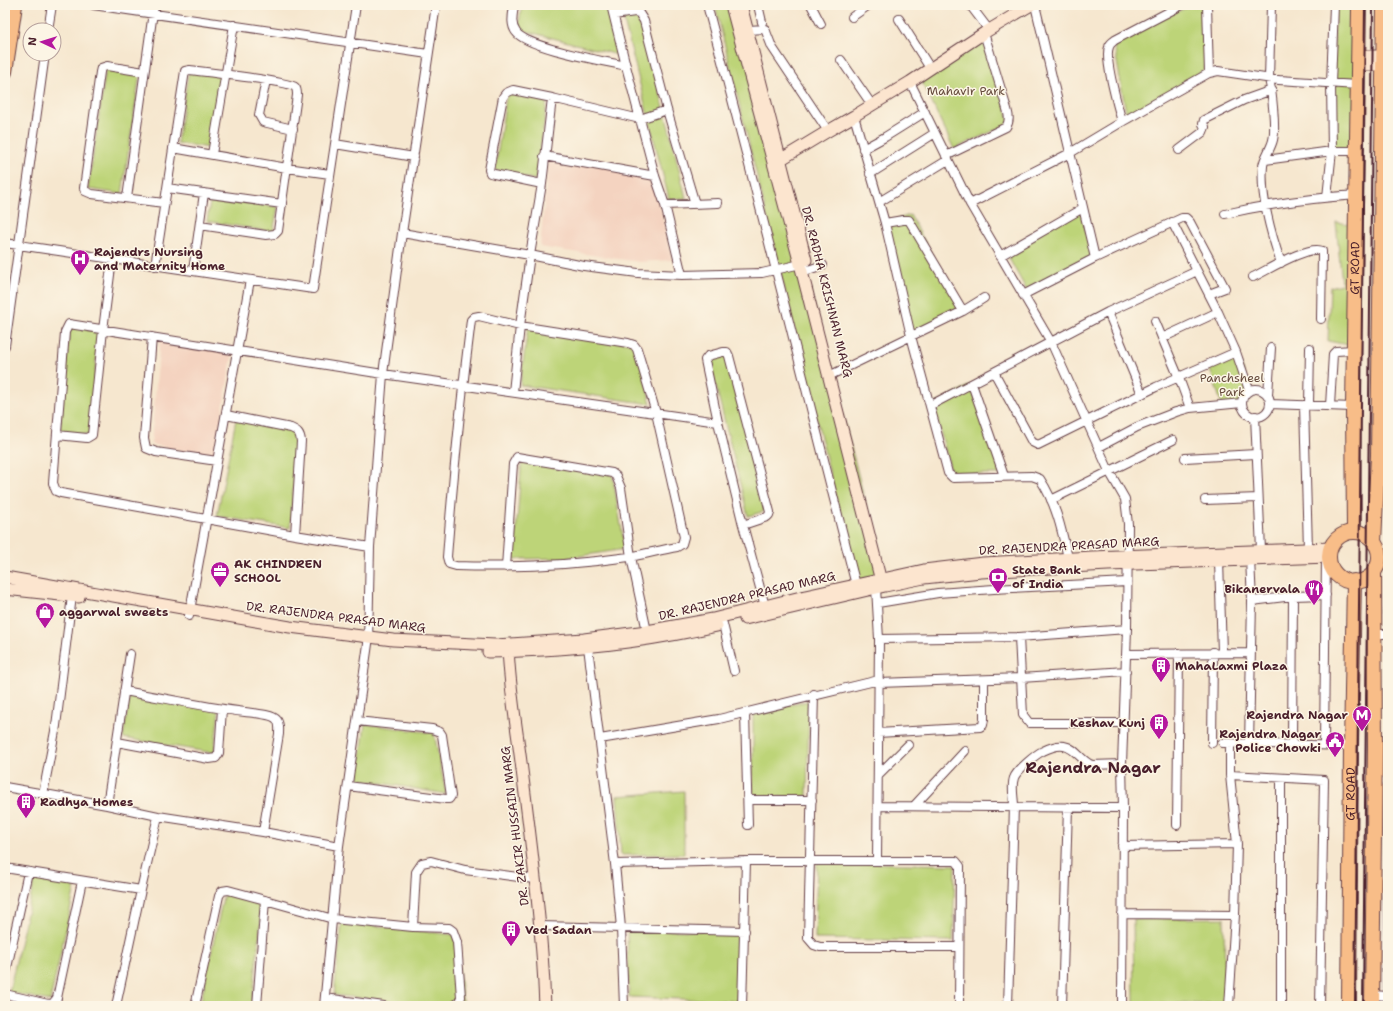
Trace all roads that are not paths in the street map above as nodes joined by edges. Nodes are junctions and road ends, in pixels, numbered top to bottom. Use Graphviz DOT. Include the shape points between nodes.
graph roads {
  1 [pos="15,5"];
  2 [pos="52,5"];
  3 [pos="93,5"];
  4 [pos="154,5"];
  5 [pos="356,5"];
  6 [pos="436,5"];
  7 [pos="514,5"];
  8 [pos="611,5"];
  9 [pos="707,5"];
  10 [pos="731,5"];
  11 [pos="741,5"];
  12 [pos="758,5"];
  13 [pos="811,5"];
  14 [pos="869,5"];
  15 [pos="970,5"];
  16 [pos="1031,5"];
  17 [pos="1035,5"];
  18 [pos="1182,5"];
  19 [pos="1207,5"];
  20 [pos="1271,5"];
  21 [pos="1334,5"];
  22 [pos="1359,5"];
  23 [pos="1384,5"];
  24 [pos="153,14"];
  25 [pos="614,15"];
  26 [pos="852,17"];
  27 [pos="899,19"];
  28 [pos="49,22"];
  29 [pos="762,22"];
  30 [pos="821,24"];
  31 [pos="234,25"];
  32 [pos="748,30"];
  33 [pos="986,31"];
  34 [pos="350,42"];
  35 [pos="428,54"];
  36 [pos="841,60"];
  37 [pos="1358,60"];
  38 [pos="1386,61"];
  39 [pos="44,62"];
  40 [pos="626,66"];
  41 [pos="930,68"];
  42 [pos="5,72"];
  43 [pos="144,72"];
  44 [pos="1209,73"];
  45 [pos="225,75"];
  46 [pos="1269,79"];
  47 [pos="266,80"];
  48 [pos="910,82"];
  49 [pos="1331,84"];
  50 [pos="1357,85"];
  51 [pos="1272,90"];
  52 [pos="552,98"];
  53 [pos="872,105"];
  54 [pos="667,110"];
  55 [pos="925,112"];
  56 [pos="854,116"];
  57 [pos="640,119"];
  58 [pos="1122,122"];
  59 [pos="293,130"];
  60 [pos="828,131"];
  61 [pos="935,133"];
  62 [pos="335,144"];
  63 [pos="173,148"];
  64 [pos="863,149"];
  65 [pos="1179,150"];
  66 [pos="1332,151"];
  67 [pos="1357,151"];
  68 [pos="1070,153"];
  69 [pos="212,154"];
  70 [pos="544,156"];
  71 [pos="414,157"];
  72 [pos="947,158"];
  73 [pos="1265,160"];
  74 [pos="777,162"];
  75 [pos="287,168"];
  76 [pos="330,174"];
  77 [pos="870,174"];
  78 [pos="655,176"];
  79 [pos="542,184"];
  80 [pos="167,188"];
  81 [pos="204,193"];
  82 [pos="1357,195"];
  83 [pos="1327,197"];
  84 [pos="127,198"];
  85 [pos="879,202"];
  86 [pos="718,203"];
  87 [pos="164,204"];
  88 [pos="282,204"];
  89 [pos="665,204"];
  90 [pos="695,204"];
  91 [pos="970,204"];
  92 [pos="1265,205"];
  93 [pos="1083,208"];
  94 [pos="1224,214"];
  95 [pos="1172,222"];
  96 [pos="886,223"];
  97 [pos="200,225"];
  98 [pos="402,233"];
  99 [pos="5,243"];
  100 [pos="19,246"];
  101 [pos="1384,249"];
  102 [pos="530,255"];
  103 [pos="1000,256"];
  104 [pos="1096,258"];
  105 [pos="112,259"];
  106 [pos="1281,263"];
  107 [pos="823,265"];
  108 [pos="155,266"];
  109 [pos="805,266"];
  110 [pos="775,270"];
  111 [pos="193,271"];
  112 [pos="1198,271"];
  113 [pos="682,275"];
  114 [pos="1253,277"];
  115 [pos="250,280"];
  116 [pos="1209,294"];
  117 [pos="1023,296"];
  118 [pos="984,298"];
  119 [pos="963,311"];
  120 [pos="1108,312"];
  121 [pos="1218,312"];
  122 [pos="1321,319"];
  123 [pos="1155,321"];
  124 [pos="520,326"];
  125 [pos="103,330"];
  126 [pos="911,336"];
  127 [pos="152,337"];
  128 [pos="1162,338"];
  129 [pos="1051,342"];
  130 [pos="5,346"];
  131 [pos="1271,348"];
  132 [pos="1310,348"];
  133 [pos="1354,350"];
  134 [pos="237,351"];
  135 [pos="1236,352"];
  136 [pos="994,372"];
  137 [pos="383,374"];
  138 [pos="833,374"];
  139 [pos="1179,378"];
  140 [pos="972,384"];
  141 [pos="463,385"];
  142 [pos="1249,390"];
  143 [pos="513,392"];
  144 [pos="1142,394"];
  145 [pos="1268,395"];
  146 [pos="1242,403"];
  147 [pos="1270,404"];
  148 [pos="931,405"];
  149 [pos="1307,405"];
  150 [pos="1330,406"];
  151 [pos="1353,407"];
  152 [pos="1190,408"];
  153 [pos="656,413"];
  154 [pos="226,415"];
  155 [pos="1254,416"];
  156 [pos="1087,421"];
  157 [pos="718,422"];
  158 [pos="57,435"];
  159 [pos="1173,440"];
  160 [pos="1099,447"];
  161 [pos="1256,454"];
  162 [pos="1383,456"];
  163 [pos="1185,458"];
  164 [pos="217,461"];
  165 [pos="1109,471"];
  166 [pos="1004,476"];
  167 [pos="1258,498"];
  168 [pos="1051,500"];
  169 [pos="1205,500"];
  170 [pos="207,518"];
  171 [pos="743,524"];
  172 [pos="1354,532"];
  173 [pos="295,535"];
  174 [pos="1374,543"];
  175 [pos="370,547"];
  176 [pos="1308,549"];
  177 [pos="1261,550"];
  178 [pos="1329,554"];
  179 [pos="631,556"];
  180 [pos="1068,558"];
  181 [pos="1250,559"];
  182 [pos="1127,560"];
  183 [pos="1219,561"];
  184 [pos="506,567"];
  185 [pos="1374,570"];
  186 [pos="5,577"];
  187 [pos="1354,581"];
  188 [pos="1127,582"];
  189 [pos="882,584"];
  190 [pos="856,585"];
  191 [pos="5,589"];
  192 [pos="1326,595"];
  193 [pos="72,596"];
  194 [pos="1293,596"];
  195 [pos="1252,601"];
  196 [pos="878,603"];
  197 [pos="766,610"];
  198 [pos="190,613"];
  199 [pos="723,624"];
  200 [pos="1127,630"];
  201 [pos="1381,634"];
  202 [pos="648,635"];
  203 [pos="1019,637"];
  204 [pos="879,639"];
  205 [pos="368,641"];
  206 [pos="588,647"];
  207 [pos="508,648"];
  208 [pos="1218,652"];
  209 [pos="1179,653"];
  210 [pos="1250,653"];
  211 [pos="130,654"];
  212 [pos="1126,654"];
  213 [pos="734,671"];
  214 [pos="1126,671"];
  215 [pos="1021,678"];
  216 [pos="984,680"];
  217 [pos="879,681"];
  218 [pos="124,691"];
  219 [pos="814,694"];
  220 [pos="222,709"];
  221 [pos="745,712"];
  222 [pos="357,721"];
  223 [pos="1124,723"];
  224 [pos="878,733"];
  225 [pos="600,739"];
  226 [pos="117,742"];
  227 [pos="1212,743"];
  228 [pos="1249,744"];
  229 [pos="1292,744"];
  230 [pos="908,745"];
  231 [pos="1324,745"];
  232 [pos="1350,746"];
  233 [pos="965,751"];
  234 [pos="1122,764"];
  235 [pos="878,774"];
  236 [pos="1230,775"];
  237 [pos="1281,778"];
  238 [pos="348,786"];
  239 [pos="5,787"];
  240 [pos="43,794"];
  241 [pos="748,800"];
  242 [pos="812,800"];
  243 [pos="107,805"];
  244 [pos="878,806"];
  245 [pos="914,806"];
  246 [pos="1014,806"];
  247 [pos="1068,807"];
  248 [pos="1123,808"];
  249 [pos="158,816"];
  250 [pos="748,825"];
  251 [pos="1177,825"];
  252 [pos="263,832"];
  253 [pos="1237,844"];
  254 [pos="339,846"];
  255 [pos="1122,846"];
  256 [pos="810,861"];
  257 [pos="877,861"];
  258 [pos="746,862"];
  259 [pos="615,864"];
  260 [pos="5,868"];
  261 [pos="28,872"];
  262 [pos="534,879"];
  263 [pos="82,881"];
  264 [pos="141,890"];
  265 [pos="265,900"];
  266 [pos="1122,914"];
  267 [pos="1235,915"];
  268 [pos="333,919"];
  269 [pos="540,926"];
  270 [pos="413,927"];
  271 [pos="621,928"];
  272 [pos="745,931"];
  273 [pos="959,947"];
  274 [pos="5,977"];
  275 [pos="5,994"];
  276 [pos="1388,996"];
  277 [pos="1372,1000"];
  278 [pos="324,1002"];
  279 [pos="116,1006"];
  280 [pos="195,1006"];
  281 [pos="257,1006"];
  282 [pos="384,1006"];
  283 [pos="454,1006"];
  284 [pos="545,1006"];
  285 [pos="624,1006"];
  286 [pos="742,1006"];
  287 [pos="958,1006"];
  288 [pos="1008,1006"];
  289 [pos="1062,1006"];
  290 [pos="1122,1006"];
  291 [pos="1230,1006"];
  292 [pos="1281,1006"];
  293 [pos="1320,1006"];
  294 [pos="1349,1006"];
  1 -- 42 [label="highway"];
  2 -- 28 [label="street"];
  3 -- 24 [label="street"];
  4 -- 24 [label="street"];
  5 -- 34 [label="street"];
  6 -- 35 [label="street"];
  7 -- 40 [label="street" via="513,26 516,32 527,40 566,53"];
  8 -- 25 [label="street"];
  9 -- 110 [label="street" via="754,179"];
  10 -- 74 [label="main road"];
  11 -- 32 [label="main road, DR. RADHA KRISHNAN MARG"];
  12 -- 29 [label="street"];
  13 -- 30 [label="street"];
  14 -- 26 [label="street"];
  15 -- 33 [label="street"];
  16 -- 33 [label="main road"];
  17 -- 68 [label="street"];
  18 -- 58 [label="street" via="1115,40 1108,47 1108,61"];
  19 -- 44 [label="street"];
  20 -- 46 [label="street"];
  21 -- 49 [label="street"];
  22 -- 37 [label="highway, GT ROAD"];
  23 -- 38 [label="highway"];
  24 -- 31 [label="street"];
  24 -- 43 [label="street"];
  25 -- 40 [label="street"];
  25 -- 54 [label="street" via="635,12 639,13 644,21"];
  27 -- 41 [label="street"];
  31 -- 34 [label="street"];
  31 -- 45 [label="street"];
  32 -- 60 [label="street" via="765,29 772,47"];
  32 -- 74 [label="main road, DR. RADHA KRISHNAN MARG"];
  33 -- 41 [label="main road"];
  33 -- 72 [label="street" via="1009,117 1008,123 1006,127"];
  34 -- 35 [label="street"];
  34 -- 62 [label="street"];
  35 -- 71 [label="street"];
  36 -- 53 [label="street"];
  37 -- 38 [label="main road"];
  37 -- 50 [label="highway, GT ROAD"];
  38 -- 101 [label="highway"];
  39 -- 100 [label="street"];
  40 -- 57 [label="street"];
  41 -- 48 [label="main road"];
  43 -- 84 [label="street"];
  43 -- 84 [label="street" via="107,66 101,68 84,183 85,191 88,193"];
  44 -- 46 [label="street" via="1218,71"];
  44 -- 58 [label="street"];
  45 -- 47 [label="street"];
  45 -- 63 [label="street" via="185,71"];
  45 -- 69 [label="street"];
  46 -- 49 [label="street"];
  46 -- 51 [label="street"];
  47 -- 59 [label="street" via="295,87 297,91"];
  47 -- 59 [label="street" via="260,119"];
  48 -- 53 [label="main road"];
  48 -- 55 [label="street"];
  49 -- 50 [label="street"];
  49 -- 66 [label="street"];
  50 -- 67 [label="highway, GT ROAD"];
  51 -- 65 [label="street" via="1244,100 1204,120 1203,132"];
  51 -- 73 [label="street" via="1273,138"];
  52 -- 57 [label="street"];
  52 -- 70 [label="street"];
  52 -- 79 [label="street" via="513,90 506,93 503,97 489,165 490,173"];
  53 -- 56 [label="main road"];
  54 -- 57 [label="street"];
  54 -- 90 [label="street"];
  55 -- 61 [label="street"];
  55 -- 64 [label="street"];
  56 -- 60 [label="main road"];
  56 -- 64 [label="street"];
  57 -- 78 [label="street"];
  58 -- 68 [label="street"];
  59 -- 75 [label="street"];
  60 -- 74 [label="main road"];
  61 -- 72 [label="street"];
  61 -- 77 [label="street"];
  62 -- 71 [label="street"];
  62 -- 76 [label="street"];
  63 -- 69 [label="street"];
  63 -- 80 [label="street"];
  64 -- 77 [label="street"];
  66 -- 67 [label="street"];
  66 -- 73 [label="street"];
  66 -- 83 [label="street"];
  67 -- 82 [label="highway, GT ROAD"];
  68 -- 91 [label="street"];
  68 -- 93 [label="street"];
  69 -- 75 [label="street"];
  70 -- 78 [label="street"];
  70 -- 79 [label="street"];
  71 -- 98 [label="street"];
  72 -- 85 [label="street"];
  72 -- 91 [label="street"];
  73 -- 92 [label="street"];
  74 -- 109 [label="main road, DR. RADHA KRISHNAN MARG"];
  75 -- 76 [label="street"];
  75 -- 88 [label="street"];
  76 -- 115 [label="street" via="313,289"];
  77 -- 85 [label="street"];
  78 -- 89 [label="street"];
  79 -- 102 [label="street"];
  80 -- 81 [label="street"];
  80 -- 87 [label="street"];
  81 -- 88 [label="street"];
  81 -- 97 [label="street"];
  82 -- 83 [label="street"];
  82 -- 133 [label="highway, GT ROAD"];
  83 -- 92 [label="street"];
  84 -- 87 [label="street"];
  85 -- 96 [label="street"];
  86 -- 90 [label="street"];
  87 -- 108 [label="street"];
  88 -- 97 [label="street" via="279,229 275,234 266,235"];
  89 -- 90 [label="street"];
  89 -- 113 [label="street"];
  91 -- 103 [label="street"];
  92 -- 94 [label="street"];
  92 -- 106 [label="street"];
  93 -- 103 [label="street"];
  93 -- 104 [label="street"];
  95 -- 104 [label="street"];
  95 -- 112 [label="street"];
  95 -- 116 [label="street" via="1182,218 1188,219 1225,288"];
  96 -- 119 [label="street" via="909,220"];
  96 -- 126 [label="street"];
  97 -- 111 [label="street"];
  98 -- 102 [label="street"];
  98 -- 137 [label="street"];
  99 -- 100 [label="street"];
  100 -- 105 [label="street"];
  100 -- 130 [label="street"];
  101 -- 162 [label="highway"];
  102 -- 113 [label="street" via="584,266 638,273"];
  102 -- 124 [label="street"];
  103 -- 117 [label="street"];
  104 -- 117 [label="street"];
  105 -- 108 [label="street"];
  105 -- 125 [label="street"];
  106 -- 114 [label="street"];
  106 -- 122 [label="street" via="1298,254 1316,249 1322,251"];
  107 -- 109 [label="street"];
  108 -- 111 [label="street"];
  109 -- 110 [label="street"];
  109 -- 138 [label="main road, DR. RADHA KRISHNAN MARG"];
  109 -- 189 [label="main road"];
  110 -- 113 [label="street" via="729,275"];
  110 -- 190 [label="street"];
  111 -- 115 [label="street"];
  112 -- 116 [label="street"];
  112 -- 120 [label="street"];
  115 -- 134 [label="street"];
  116 -- 121 [label="street"];
  117 -- 129 [label="street"];
  118 -- 119 [label="street"];
  119 -- 126 [label="street"];
  120 -- 129 [label="street"];
  120 -- 144 [label="street"];
  121 -- 128 [label="street"];
  121 -- 135 [label="street"];
  123 -- 128 [label="street"];
  124 -- 141 [label="street" via="474,317"];
  124 -- 143 [label="street"];
  124 -- 153 [label="street" via="634,345 640,355"];
  125 -- 127 [label="street"];
  125 -- 158 [label="street" via="92,435 87,438"];
  125 -- 158 [label="street" via="69,324 66,327"];
  126 -- 138 [label="street"];
  126 -- 148 [label="street"];
  127 -- 134 [label="street"];
  127 -- 164 [label="street" via="144,438 146,448 156,452"];
  128 -- 139 [label="street"];
  129 -- 136 [label="street"];
  129 -- 156 [label="street"];
  131 -- 145 [label="street"];
  132 -- 149 [label="street"];
  133 -- 150 [label="street" via="1336,351 1333,354"];
  133 -- 151 [label="highway, GT ROAD"];
  134 -- 137 [label="street"];
  134 -- 154 [label="street"];
  135 -- 139 [label="street"];
  135 -- 142 [label="street"];
  136 -- 140 [label="street"];
  136 -- 156 [label="street" via="1035,444 1042,444"];
  137 -- 141 [label="street"];
  137 -- 175 [label="street"];
  138 -- 189 [label="main road, DR. RADHA KRISHNAN MARG"];
  139 -- 144 [label="street"];
  139 -- 152 [label="street"];
  140 -- 148 [label="street"];
  140 -- 166 [label="street"];
  141 -- 143 [label="street"];
  141 -- 184 [label="street" via="454,464 448,561 449,564 456,566"];
  142 -- 145 [label="street" via="1261,389"];
  142 -- 146 [label="street"];
  143 -- 153 [label="street"];
  144 -- 156 [label="street"];
  145 -- 147 [label="street"];
  146 -- 152 [label="street"];
  146 -- 155 [label="street" via="1247,413"];
  147 -- 149 [label="street"];
  147 -- 155 [label="street" via="1267,412"];
  148 -- 166 [label="street" via="950,476"];
  149 -- 150 [label="street"];
  149 -- 176 [label="street"];
  150 -- 151 [label="street"];
  151 -- 172 [label="highway, GT ROAD"];
  152 -- 160 [label="street" via="1137,427"];
  153 -- 157 [label="street"];
  153 -- 179 [label="street" via="684,541 677,547"];
  154 -- 164 [label="street"];
  154 -- 173 [label="street" via="291,428 300,434 302,441"];
  155 -- 161 [label="street"];
  156 -- 160 [label="street"];
  157 -- 171 [label="street"];
  157 -- 171 [label="street" via="706,360 713,354 727,352 770,512 767,517"];
  158 -- 170 [label="street" via="53,483 56,491"];
  159 -- 165 [label="street"];
  160 -- 165 [label="street"];
  161 -- 163 [label="street"];
  161 -- 167 [label="street"];
  162 -- 174 [label="highway"];
  164 -- 170 [label="street"];
  165 -- 168 [label="street"];
  165 -- 182 [label="street" via="1125,499 1128,524"];
  166 -- 168 [label="street" via="1040,479"];
  167 -- 169 [label="street"];
  167 -- 177 [label="street"];
  168 -- 180 [label="street"];
  170 -- 173 [label="street"];
  170 -- 198 [label="street"];
  171 -- 197 [label="street"];
  172 -- 174 [label="highway" via="1363,534"];
  172 -- 178 [label="highway" via="1340,536"];
  173 -- 175 [label="street"];
  174 -- 185 [label="highway" via="1378,556"];
  175 -- 205 [label="street"];
  176 -- 177 [label="main road, DR. RAJENDRA PRASAD MARG"];
  176 -- 178 [label="main road, DR. RAJENDRA PRASAD MARG"];
  177 -- 182 [label="main road, DR. RAJENDRA PRASAD MARG"];
  178 -- 181 [label="main road, DR. RAJENDRA PRASAD MARG"];
  178 -- 187 [label="highway" via="1331,566 1336,574 1344,580"];
  178 -- 192 [label="street"];
  179 -- 184 [label="street" via="568,564"];
  179 -- 184 [label="street" via="621,488 616,476 603,470 517,457 513,464"];
  179 -- 202 [label="street"];
  180 -- 182 [label="main road, DR. RAJENDRA PRASAD MARG"];
  180 -- 189 [label="main road, DR. RAJENDRA PRASAD MARG" via="982,562 924,570"];
  181 -- 183 [label="main road, DR. RAJENDRA PRASAD MARG"];
  181 -- 195 [label="street"];
  182 -- 183 [label="main road, DR. RAJENDRA PRASAD MARG"];
  182 -- 188 [label="street"];
  182 -- 189 [label="main road, DR. RAJENDRA PRASAD MARG" via="981,572"];
  183 -- 208 [label="street"];
  185 -- 187 [label="highway" via="1368,577"];
  185 -- 201 [label="highway, GT ROAD"];
  186 -- 198 [label="main road, DR. RAJENDRA PRASAD MARG"];
  187 -- 232 [label="highway, GT ROAD"];
  188 -- 196 [label="street" via="938,593"];
  188 -- 200 [label="street"];
  189 -- 190 [label="main road, DR. RAJENDRA PRASAD MARG"];
  189 -- 196 [label="street"];
  189 -- 197 [label="main road, DR. RAJENDRA PRASAD MARG"];
  190 -- 197 [label="main road, DR. RAJENDRA PRASAD MARG"];
  191 -- 193 [label="main road, DR. RAJENDRA PRASAD MARG"];
  192 -- 194 [label="street"];
  192 -- 231 [label="street"];
  193 -- 198 [label="main road, DR. RAJENDRA PRASAD MARG"];
  193 -- 240 [label="street" via="56,726"];
  194 -- 195 [label="street"];
  194 -- 229 [label="street"];
  195 -- 210 [label="street"];
  196 -- 204 [label="street"];
  197 -- 199 [label="main road, DR. RAJENDRA PRASAD MARG"];
  197 -- 202 [label="main road, DR. RAJENDRA PRASAD MARG" via="713,619"];
  198 -- 205 [label="main road, DR. RAJENDRA PRASAD MARG"];
  199 -- 202 [label="main road, DR. RAJENDRA PRASAD MARG" via="692,632"];
  199 -- 213 [label="street"];
  200 -- 203 [label="street"];
  200 -- 212 [label="street"];
  201 -- 277 [label="highway, GT ROAD"];
  202 -- 206 [label="main road, DR. RAJENDRA PRASAD MARG"];
  202 -- 207 [label="main road, DR. RAJENDRA PRASAD MARG"];
  203 -- 204 [label="street"];
  203 -- 215 [label="street"];
  204 -- 217 [label="street"];
  205 -- 207 [label="main road, DR. RAJENDRA PRASAD MARG" via="392,640"];
  205 -- 222 [label="street"];
  206 -- 207 [label="main road, DR. RAJENDRA PRASAD MARG"];
  206 -- 225 [label="street"];
  207 -- 262 [label="main road, DR. ZAKIR HUSSAIN MARG"];
  208 -- 209 [label="street"];
  208 -- 210 [label="street"];
  208 -- 227 [label="street"];
  209 -- 212 [label="street"];
  209 -- 251 [label="street"];
  210 -- 228 [label="street"];
  211 -- 218 [label="street"];
  212 -- 214 [label="street"];
  214 -- 215 [label="street"];
  214 -- 223 [label="street"];
  215 -- 216 [label="street"];
  215 -- 223 [label="street" via="1023,715 1029,723"];
  216 -- 217 [label="street"];
  216 -- 224 [label="street" via="984,719 980,727"];
  217 -- 219 [label="street"];
  217 -- 224 [label="street"];
  218 -- 220 [label="street"];
  218 -- 226 [label="street"];
  219 -- 221 [label="street"];
  219 -- 242 [label="street"];
  220 -- 226 [label="street" via="219,753 216,758 209,759"];
  220 -- 252 [label="street" via="273,717 279,726"];
  221 -- 225 [label="street"];
  221 -- 241 [label="street"];
  222 -- 238 [label="street"];
  222 -- 238 [label="street" via="440,732 451,796 446,799"];
  223 -- 234 [label="street"];
  224 -- 235 [label="street"];
  225 -- 259 [label="street"];
  226 -- 243 [label="street"];
  228 -- 229 [label="street"];
  228 -- 236 [label="street" via="1227,743"];
  229 -- 231 [label="street"];
  230 -- 235 [label="street"];
  231 -- 232 [label="street"];
  232 -- 294 [label="highway, GT ROAD"];
  233 -- 245 [label="street"];
  234 -- 246 [label="street" via="1092,765 1075,751 1063,746 1043,751 1016,774 1013,780"];
  234 -- 248 [label="street"];
  235 -- 244 [label="street"];
  236 -- 237 [label="street"];
  236 -- 253 [label="street"];
  237 -- 292 [label="street"];
  237 -- 293 [label="street" via="1324,780"];
  238 -- 254 [label="street"];
  239 -- 240 [label="street"];
  240 -- 243 [label="street"];
  241 -- 242 [label="street"];
  241 -- 250 [label="street"];
  242 -- 256 [label="street"];
  243 -- 249 [label="street"];
  244 -- 245 [label="street"];
  244 -- 257 [label="street"];
  245 -- 246 [label="street"];
  246 -- 247 [label="street"];
  246 -- 288 [label="street"];
  247 -- 248 [label="street"];
  247 -- 289 [label="street"];
  248 -- 255 [label="street"];
  249 -- 252 [label="street"];
  249 -- 264 [label="street"];
  252 -- 254 [label="street"];
  253 -- 255 [label="street"];
  253 -- 267 [label="street"];
  254 -- 268 [label="street"];
  255 -- 266 [label="street"];
  256 -- 257 [label="street"];
  256 -- 258 [label="street"];
  256 -- 273 [label="street" via="808,938 814,945"];
  257 -- 273 [label="street" via="953,860 959,863"];
  258 -- 259 [label="street"];
  258 -- 272 [label="street"];
  259 -- 271 [label="street"];
  260 -- 261 [label="street"];
  261 -- 263 [label="street"];
  261 -- 274 [label="street"];
  262 -- 269 [label="main road, DR. ZAKIR HUSSAIN MARG"];
  262 -- 270 [label="street" via="465,870 432,862 422,863 416,872"];
  263 -- 264 [label="street"];
  263 -- 275 [label="street" via="57,998 48,1004"];
  264 -- 279 [label="street"];
  265 -- 268 [label="street"];
  265 -- 280 [label="street" via="228,890 222,891"];
  265 -- 281 [label="street"];
  266 -- 267 [label="street"];
  266 -- 290 [label="street"];
  267 -- 291 [label="street"];
  268 -- 270 [label="street"];
  268 -- 278 [label="street"];
  269 -- 271 [label="street"];
  269 -- 284 [label="main road, DR. ZAKIR HUSSAIN MARG"];
  270 -- 283 [label="street" via="450,928 453,931 457,942 461,997"];
  271 -- 272 [label="street"];
  271 -- 285 [label="street"];
  272 -- 286 [label="street"];
  273 -- 287 [label="street"];
  276 -- 277 [label="street"];
  278 -- 282 [label="street"];
}
